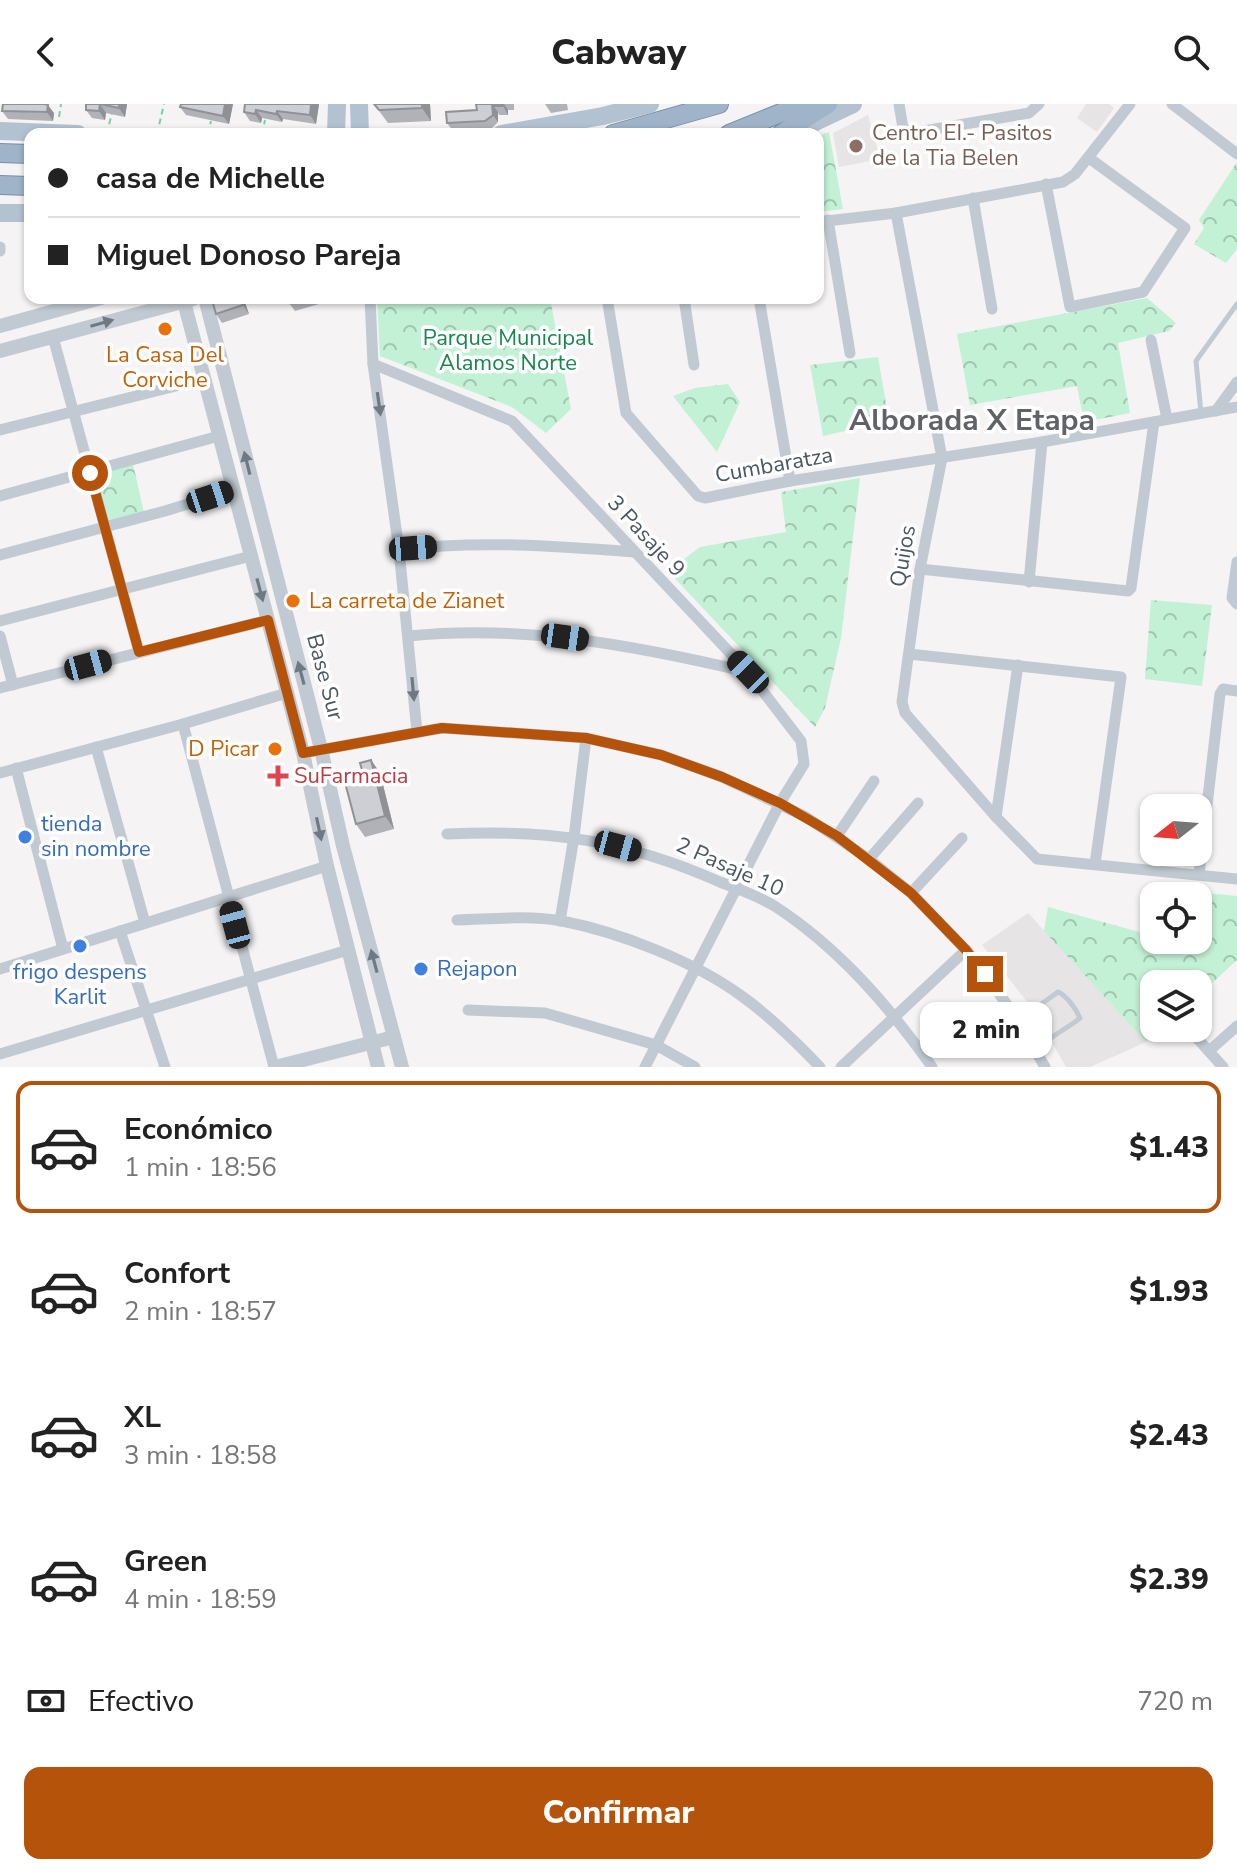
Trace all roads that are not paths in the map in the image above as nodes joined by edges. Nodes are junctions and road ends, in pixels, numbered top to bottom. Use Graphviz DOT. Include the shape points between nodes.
graph roads {
  1 [pos="337,104"];
  2 [pos="359,104"];
  3 [pos="650,104"];
  4 [pos="719,104"];
  5 [pos="803,104"];
  6 [pos="828,104"];
  7 [pos="853,104"];
  8 [pos="899,104"];
  9 [pos="1039,104"];
  10 [pos="1130,104"];
  11 [pos="1172,104"];
  12 [pos="336,128"];
  13 [pos="360,128"];
  14 [pos="535,128"];
  15 [pos="634,128"];
  16 [pos="744,128"];
  17 [pos="790,128"];
  18 [pos="801,128"];
  19 [pos="0,131"];
  20 [pos="24,132"];
  21 [pos="0,153"];
  22 [pos="24,154"];
  23 [pos="1237,154"];
  24 [pos="1089,158"];
  25 [pos="1046,184"];
  26 [pos="0,185"];
  27 [pos="24,186"];
  28 [pos="973,198"];
  29 [pos="0,213"];
  30 [pos="24,213"];
  31 [pos="896,213"];
  32 [pos="824,221"];
  33 [pos="824,226"];
  34 [pos="79,304"];
  35 [pos="170,304"];
  36 [pos="189,304"];
  37 [pos="207,304"];
  38 [pos="370,304"];
  39 [pos="608,304"];
  40 [pos="685,304"];
  41 [pos="760,304"];
  42 [pos="1237,304"];
  43 [pos="992,309"];
  44 [pos="0,326"];
  45 [pos="53,337"];
  46 [pos="1151,340"];
  47 [pos="0,351"];
  48 [pos="850,353"];
  49 [pos="373,364"];
  50 [pos="694,365"];
  51 [pos="204,379"];
  52 [pos="1237,382"];
  53 [pos="1237,407"];
  54 [pos="73,411"];
  55 [pos="1216,411"];
  56 [pos="1201,413"];
  57 [pos="1167,419"];
  58 [pos="1154,422"];
  59 [pos="0,430"];
  60 [pos="219,436"];
  61 [pos="1042,442"];
  62 [pos="942,458"];
  63 [pos="90,473"];
  64 [pos="790,481"];
  65 [pos="233,490"];
  66 [pos="0,496"];
  67 [pos="104,528"];
  68 [pos="399,550"];
  69 [pos="634,552"];
  70 [pos="0,555"];
  71 [pos="251,556"];
  72 [pos="1237,562"];
  73 [pos="920,569"];
  74 [pos="1029,582"];
  75 [pos="121,590"];
  76 [pos="1236,603"];
  77 [pos="268,620"];
  78 [pos="0,621"];
  79 [pos="0,636"];
  80 [pos="409,636"];
  81 [pos="139,652"];
  82 [pos="909,654"];
  83 [pos="1018,665"];
  84 [pos="748,672"];
  85 [pos="13,685"];
  86 [pos="0,688"];
  87 [pos="1237,691"];
  88 [pos="287,693"];
  89 [pos="183,724"];
  90 [pos="417,732"];
  91 [pos="586,738"];
  92 [pos="96,747"];
  93 [pos="321,749"];
  94 [pos="303,753"];
  95 [pos="16,768"];
  96 [pos="0,773"];
  97 [pos="874,781"];
  98 [pos="780,803"];
  99 [pos="918,803"];
  100 [pos="996,817"];
  101 [pos="447,834"];
  102 [pos="837,836"];
  103 [pos="574,837"];
  104 [pos="962,838"];
  105 [pos="869,859"];
  106 [pos="1095,864"];
  107 [pos="327,866"];
  108 [pos="1199,874"];
  109 [pos="1237,879"];
  110 [pos="738,889"];
  111 [pos="911,893"];
  112 [pos="228,897"];
  113 [pos="457,920"];
  114 [pos="560,921"];
  115 [pos="145,923"];
  116 [pos="120,931"];
  117 [pos="63,949"];
  118 [pos="348,950"];
  119 [pos="966,950"];
  120 [pos="0,969"];
  121 [pos="697,969"];
  122 [pos="250,979"];
  123 [pos="468,1010"];
  124 [pos="148,1011"];
  125 [pos="896,1016"];
  126 [pos="1018,1020"];
  127 [pos="1237,1026"];
  128 [pos="394,1037"];
  129 [pos="371,1042"];
  130 [pos="1201,1042"];
  131 [pos="656,1045"];
  132 [pos="1034,1049"];
  133 [pos="1209,1051"];
  134 [pos="0,1054"];
  135 [pos="401,1062"];
  136 [pos="373,1066"];
  137 [pos="165,1067"];
  138 [pos="274,1067"];
  139 [pos="645,1067"];
  140 [pos="695,1067"];
  141 [pos="820,1067"];
  142 [pos="841,1067"];
  143 [pos="932,1067"];
  144 [pos="1045,1067"];
  145 [pos="1223,1067"];
  1 -- 12 [label="main road"];
  2 -- 13 [label="main road"];
  3 -- 14 [label="main road"];
  4 -- 15 [label="highway"];
  5 -- 16 [label="highway"];
  6 -- 17 [label="highway"];
  7 -- 18 [label="main road"];
  8 -- 9 [label="street" via="903,128 912,133 1029,113"];
  10 -- 24 [label="street"];
  11 -- 23 [label="street"];
  19 -- 20 [label="main road"];
  21 -- 22 [label="highway"];
  24 -- 25 [label="street" via="1063,182"];
  24 -- 25 [label="street" via="1185,228 1143,292 1070,307"];
  25 -- 28 [label="street"];
  26 -- 27 [label="highway"];
  28 -- 31 [label="street"];
  28 -- 43 [label="street"];
  29 -- 30 [label="main road"];
  31 -- 32 [label="street"];
  31 -- 62 [label="street, Quijos"];
  33 -- 48 [label="street"];
  34 -- 44 [label="street"];
  45 -- 35 [label="street, one-way"];
  36 -- 51 [label="street, Base Sur"];
  93 -- 37 [label="street, Base Sur, one-way"];
  38 -- 49 [label="street"];
  39 -- 64 [label="street, Cumbaratza" via="626,413 698,496"];
  40 -- 50 [label="street"];
  41 -- 64 [label="street"];
  42 -- 56 [label="lane" via="1196,361"];
  45 -- 47 [label="street"];
  45 -- 54 [label="street"];
  46 -- 57 [label="street"];
  49 -- 68 [label="street, one-way"];
  49 -- 69 [label="street, 3 Pasaje 9" via="512,421"];
  51 -- 54 [label="street"];
  51 -- 60 [label="street, Base Sur"];
  52 -- 55 [label="street"];
  53 -- 55 [label="street, Cumbaratza"];
  54 -- 59 [label="street"];
  54 -- 63 [label="street"];
  55 -- 56 [label="street, Cumbaratza"];
  56 -- 57 [label="street, Cumbaratza"];
  57 -- 58 [label="street, Cumbaratza"];
  58 -- 61 [label="street, Cumbaratza"];
  58 -- 74 [label="street" via="1131,588"];
  60 -- 63 [label="street"];
  60 -- 65 [label="street, Base Sur"];
  61 -- 62 [label="street, Cumbaratza"];
  61 -- 74 [label="street"];
  62 -- 64 [label="street, Cumbaratza"];
  62 -- 73 [label="street, Quijos"];
  63 -- 66 [label="street"];
  63 -- 67 [label="street"];
  65 -- 67 [label="street"];
  65 -- 71 [label="street, Base Sur"];
  67 -- 70 [label="street"];
  67 -- 75 [label="street"];
  68 -- 69 [label="street" via="517,545"];
  68 -- 80 [label="street"];
  69 -- 84 [label="street, 3 Pasaje 9"];
  71 -- 75 [label="street"];
  71 -- 77 [label="street, Base Sur, one-way"];
  72 -- 76 [label="street" via="1232,598"];
  73 -- 74 [label="street"];
  73 -- 82 [label="street, Quijos"];
  75 -- 78 [label="street"];
  75 -- 81 [label="street"];
  77 -- 81 [label="street"];
  77 -- 88 [label="street, Base Sur"];
  79 -- 85 [label="street"];
  80 -- 84 [label="street" via="536,633"];
  80 -- 90 [label="street, one-way"];
  81 -- 85 [label="street"];
  82 -- 83 [label="street"];
  82 -- 100 [label="street, Quijos" via="905,713"];
  83 -- 100 [label="street"];
  83 -- 106 [label="street" via="1121,677"];
  84 -- 98 [label="street, 3 Pasaje 9" via="801,741 804,764"];
  85 -- 86 [label="street"];
  87 -- 108 [label="street" via="1221,691"];
  88 -- 89 [label="street"];
  88 -- 94 [label="street, Base Sur"];
  89 -- 92 [label="street"];
  89 -- 112 [label="street"];
  90 -- 91 [label="street" via="442,728"];
  90 -- 93 [label="street"];
  91 -- 98 [label="street" via="661,755"];
  91 -- 103 [label="street"];
  92 -- 95 [label="street"];
  92 -- 115 [label="street"];
  93 -- 94 [label="street"];
  128 -- 93 [label="street, Base Sur, one-way"];
  94 -- 107 [label="street, Base Sur, one-way"];
  95 -- 96 [label="street"];
  95 -- 117 [label="street"];
  97 -- 102 [label="street"];
  98 -- 102 [label="street"];
  98 -- 110 [label="street, 3 Pasaje 9"];
  99 -- 105 [label="street"];
  100 -- 106 [label="street, Quijos" via="1037,859"];
  101 -- 103 [label="street, 2 Pasaje 10"];
  102 -- 105 [label="street"];
  103 -- 110 [label="street, 2 Pasaje 10" via="675,862"];
  103 -- 114 [label="street"];
  104 -- 111 [label="street"];
  105 -- 111 [label="street"];
  106 -- 108 [label="street"];
  107 -- 112 [label="street"];
  107 -- 118 [label="street, Base Sur"];
  108 -- 109 [label="street"];
  110 -- 121 [label="street, 3 Pasaje 9"];
  110 -- 125 [label="street, 2 Pasaje 10" via="806,929"];
  111 -- 119 [label="street"];
  112 -- 115 [label="street"];
  112 -- 122 [label="street"];
  113 -- 114 [label="street"];
  114 -- 121 [label="street" via="638,944"];
  115 -- 116 [label="street"];
  116 -- 117 [label="street"];
  116 -- 124 [label="street"];
  117 -- 120 [label="street"];
  118 -- 122 [label="street"];
  118 -- 129 [label="street, Base Sur"];
  119 -- 125 [label="street"];
  119 -- 126 [label="street"];
  121 -- 131 [label="street, 3 Pasaje 9"];
  121 -- 141 [label="street" via="742,996"];
  122 -- 124 [label="street"];
  122 -- 138 [label="street"];
  123 -- 131 [label="street" via="545,1013"];
  124 -- 134 [label="street"];
  124 -- 137 [label="street"];
  125 -- 142 [label="street"];
  125 -- 143 [label="street, 2 Pasaje 10"];
  126 -- 132 [label="street"];
  126 -- 132 [label="lane" via="1058,992 1079,1014"];
  127 -- 133 [label="street"];
  128 -- 129 [label="street"];
  128 -- 135 [label="street, Base Sur"];
  129 -- 136 [label="street, Base Sur"];
  129 -- 138 [label="street"];
  130 -- 133 [label="street"];
  131 -- 139 [label="street, 3 Pasaje 9"];
  131 -- 140 [label="street"];
  132 -- 144 [label="street"];
  133 -- 145 [label="street"];
  135 -- 136 [label="street"];
}
